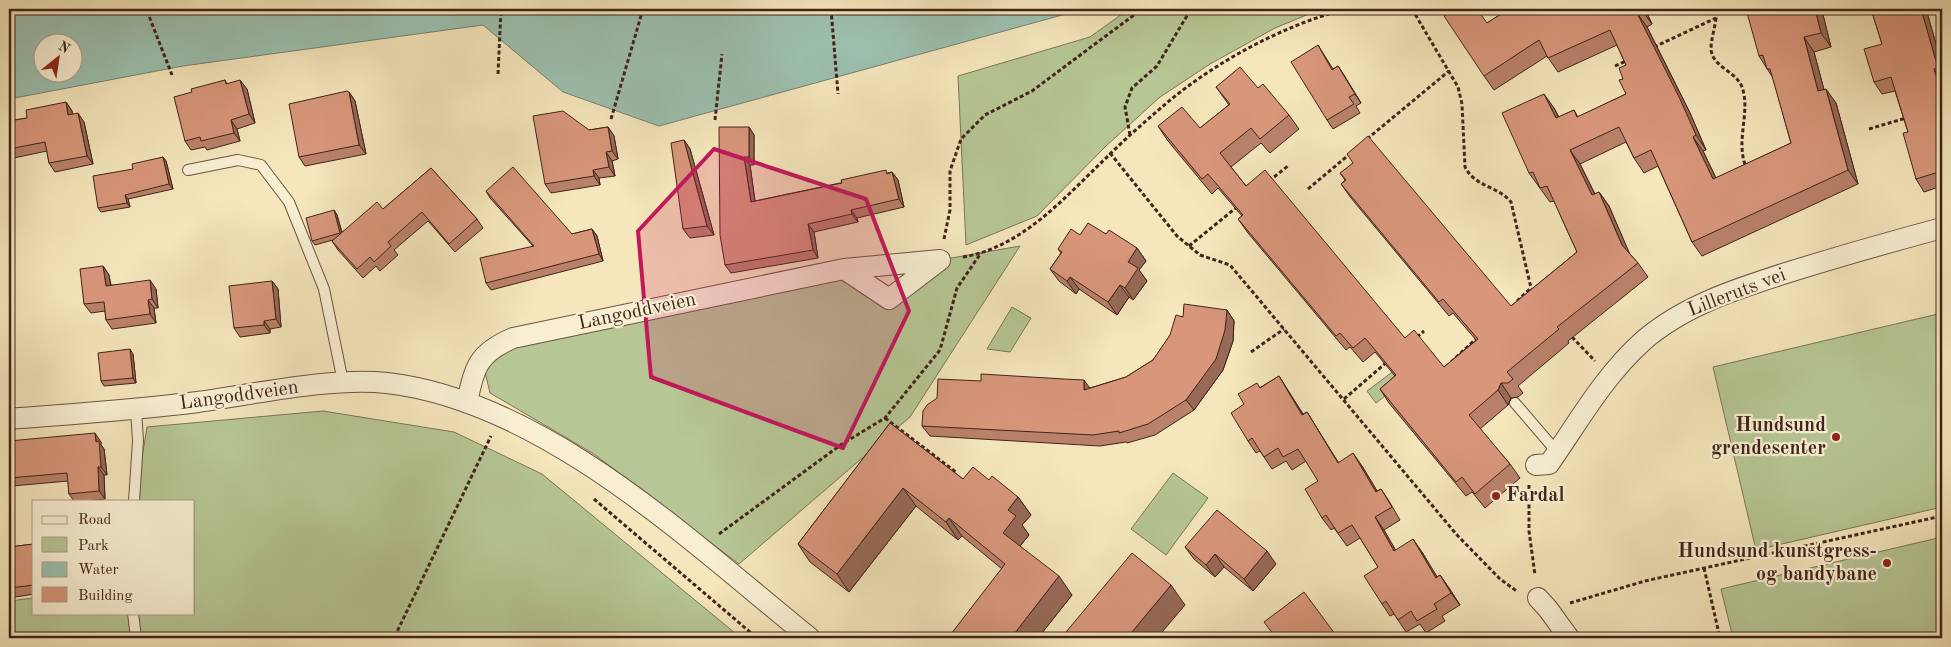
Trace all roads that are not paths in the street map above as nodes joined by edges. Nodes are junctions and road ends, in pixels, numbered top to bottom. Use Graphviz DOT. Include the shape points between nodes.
graph roads {
  1 [pos="188,170"];
  2 [pos="1942,228"];
  3 [pos="844,269"];
  4 [pos="343,382"];
  5 [pos="467,402"];
  6 [pos="1515,403"];
  7 [pos="136,410"];
  8 [pos="9,420"];
  9 [pos="1557,452"];
  10 [pos="1536,464"];
  11 [pos="134,500"];
  12 [pos="1543,604"];
  13 [pos="133,614"];
  14 [pos="136,638"];
  15 [pos="810,638"];
  16 [pos="1569,638"];
  1 -- 4 [label="lane" via="238,160 261,165 289,202 324,289"];
  2 -- 9 [label="street, Lilleruts vei" via="1732,290 1684,312 1644,340 1610,375"];
  3 -- 3 [label="street, Langoddveien" via="889,299 940,260"];
  3 -- 5 [label="street, Langoddveien" via="514,338 493,347 481,358"];
  4 -- 5 [label="street, Langoddveien" via="387,383"];
  4 -- 7 [label="street, Langoddveien"];
  5 -- 15 [label="street, Langoddveien" via="515,423 592,466"];
  6 -- 9 [label="lane"];
  7 -- 8 [label="street, Langoddveien"];
  7 -- 11 [label="lane" via="138,441"];
  9 -- 10 [label="street, Lilleruts vei" via="1549,464"];
  12 -- 16 [label="street"];
  13 -- 14 [label="lane"];
}
